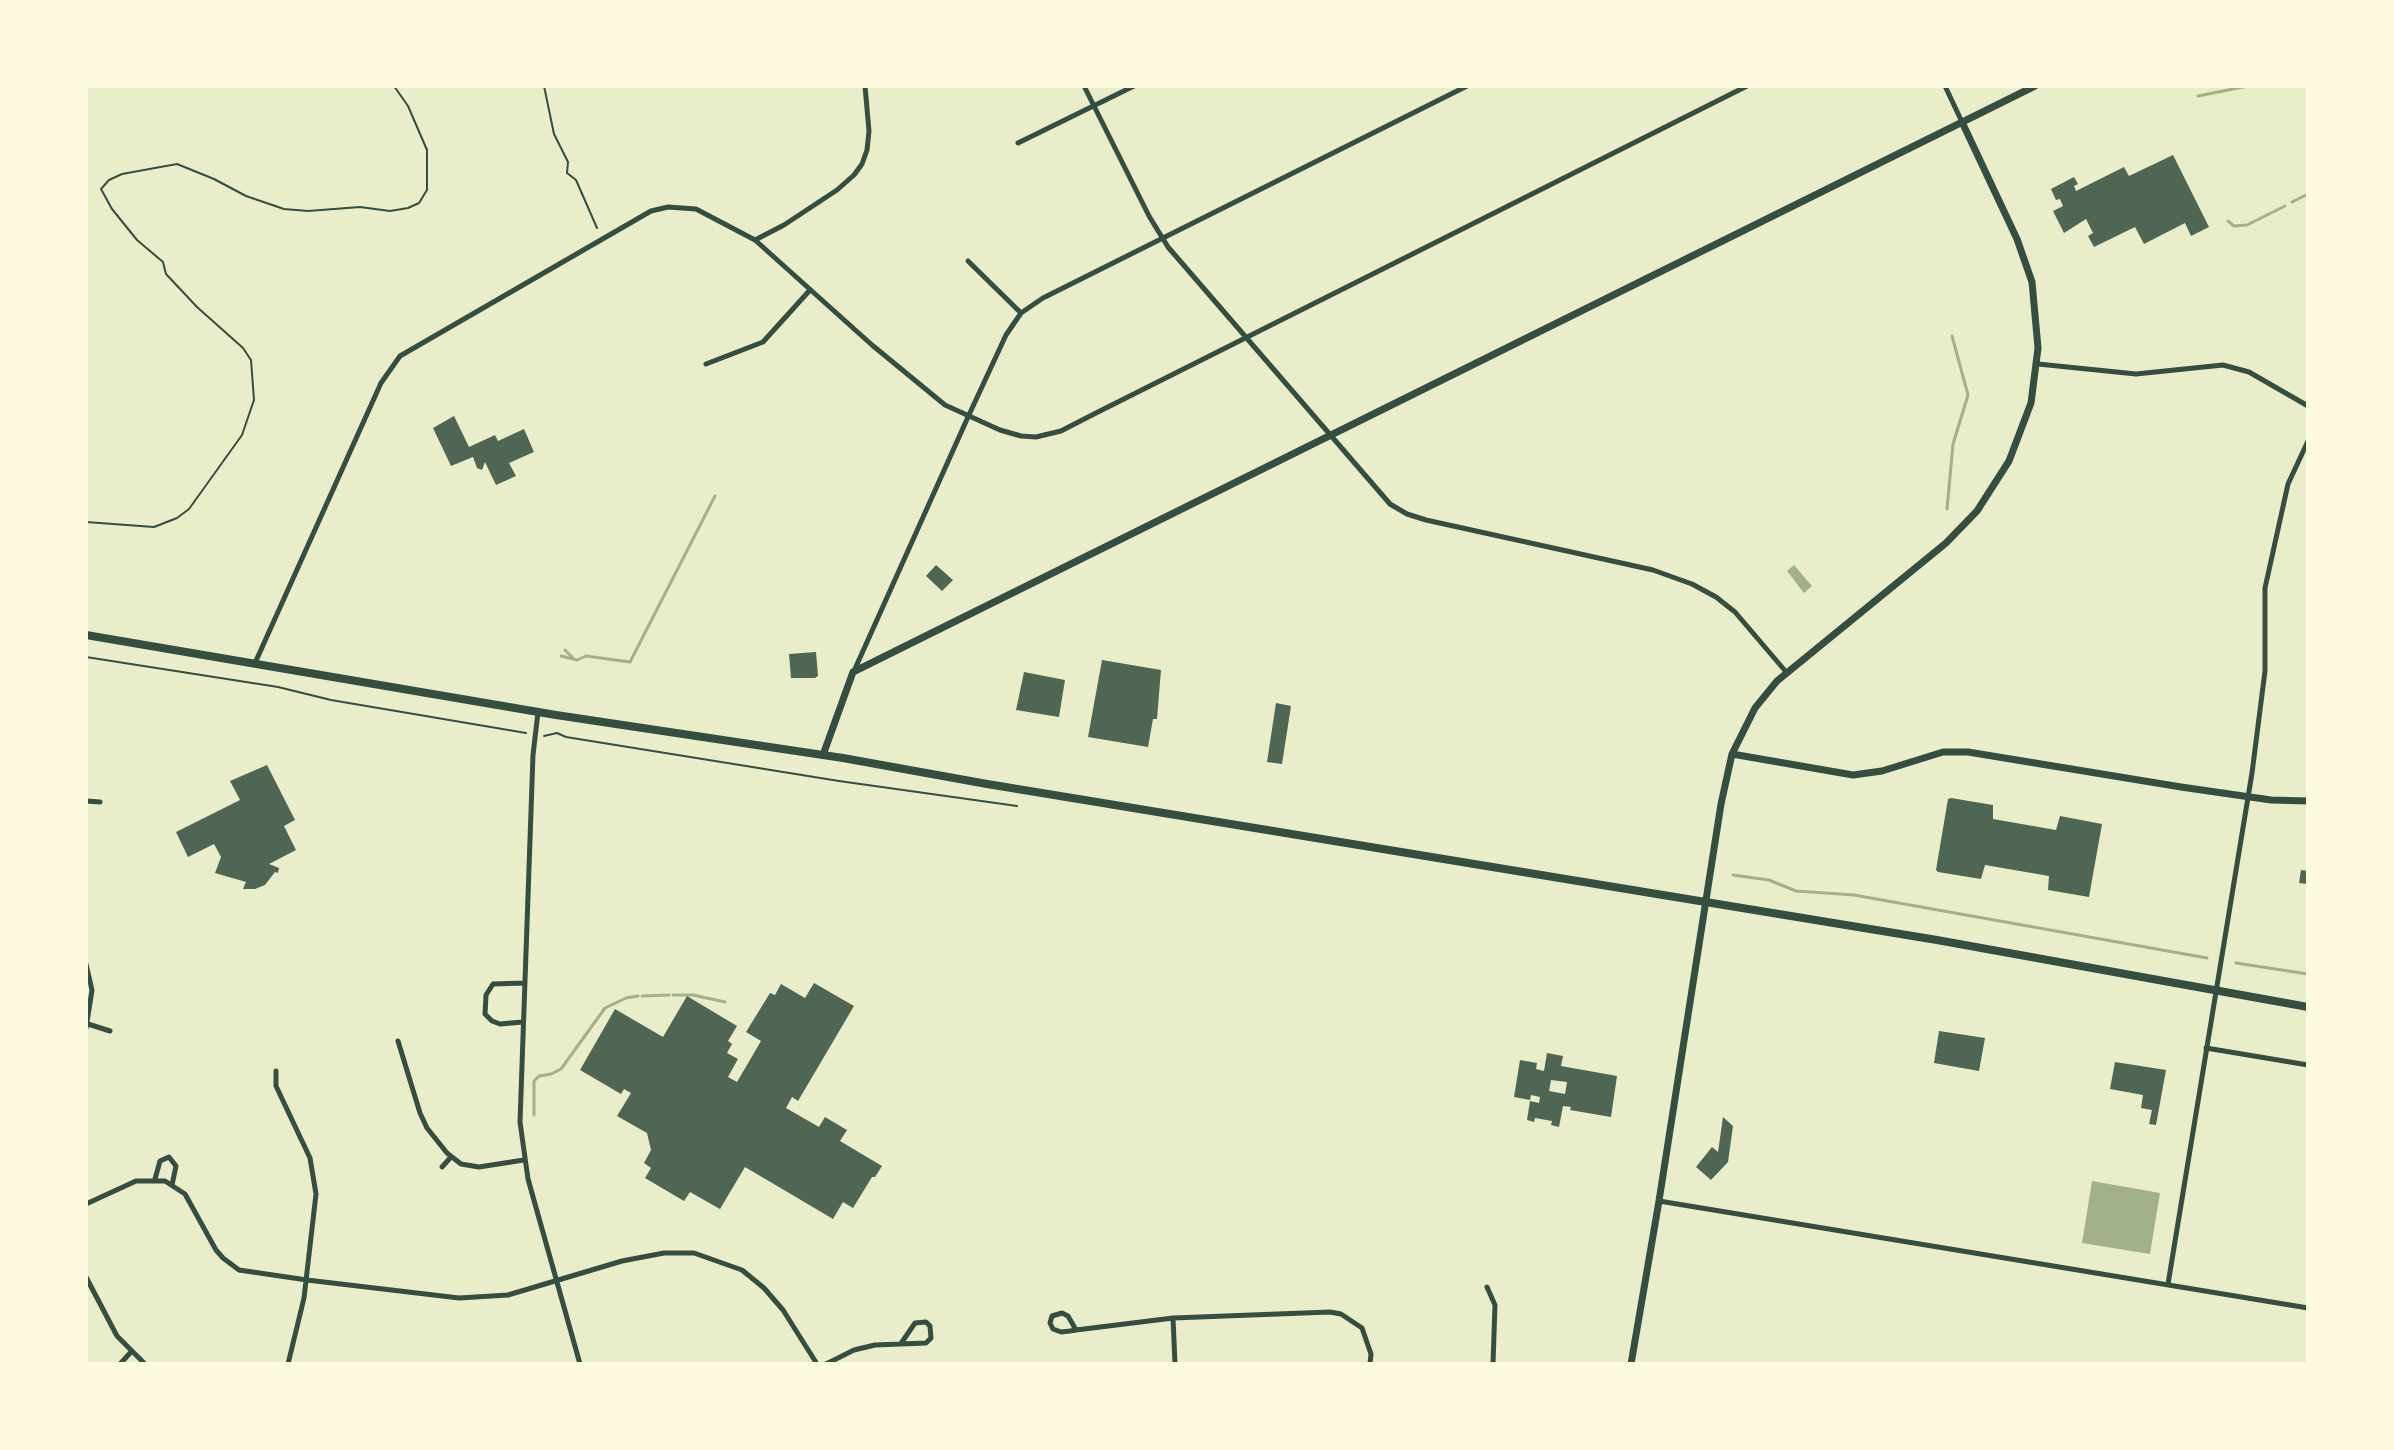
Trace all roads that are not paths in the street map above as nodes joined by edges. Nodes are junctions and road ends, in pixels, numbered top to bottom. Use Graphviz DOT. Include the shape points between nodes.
graph roads {
  1 [pos="865,86"];
  2 [pos="1084,86"];
  3 [pos="1134,86"];
  4 [pos="1467,86"];
  5 [pos="1747,86"];
  6 [pos="1945,86"];
  7 [pos="2035,86"];
  8 [pos="1094,105"];
  9 [pos="1962,122"];
  10 [pos="1018,143"];
  11 [pos="1162,238"];
  12 [pos="755,240"];
  13 [pos="968,261"];
  14 [pos="810,290"];
  15 [pos="1021,313"];
  16 [pos="1246,337"];
  17 [pos="706,364"];
  18 [pos="2038,364"];
  19 [pos="2308,406"];
  20 [pos="968,417"];
  21 [pos="1331,435"];
  22 [pos="2308,441"];
  23 [pos="86,635"];
  24 [pos="255,663"];
  25 [pos="853,672"];
  26 [pos="1787,673"];
  27 [pos="538,712"];
  28 [pos="1732,754"];
  29 [pos="823,755"];
  30 [pos="2247,797"];
  31 [pos="86,801"];
  32 [pos="2308,801"];
  33 [pos="100,802"];
  34 [pos="1707,904"];
  35 [pos="86,964"];
  36 [pos="525,983"];
  37 [pos="2217,991"];
  38 [pos="2308,1007"];
  39 [pos="523,1022"];
  40 [pos="87,1026"];
  41 [pos="110,1031"];
  42 [pos="398,1041"];
  43 [pos="2206,1048"];
  44 [pos="2308,1065"];
  45 [pos="276,1071"];
  46 [pos="451,1157"];
  47 [pos="524,1160"];
  48 [pos="442,1167"];
  49 [pos="155,1179"];
  50 [pos="172,1185"];
  51 [pos="1659,1201"];
  52 [pos="86,1204"];
  53 [pos="86,1277"];
  54 [pos="307,1280"];
  55 [pos="556,1282"];
  56 [pos="2168,1284"];
  57 [pos="1487,1287"];
  58 [pos="2308,1308"];
  59 [pos="1173,1318"];
  60 [pos="1076,1330"];
  61 [pos="902,1342"];
  62 [pos="131,1352"];
  63 [pos="120,1364"];
  64 [pos="145,1364"];
  65 [pos="288,1364"];
  66 [pos="580,1364"];
  67 [pos="817,1364"];
  68 [pos="826,1364"];
  69 [pos="1175,1364"];
  70 [pos="1370,1364"];
  71 [pos="1493,1364"];
  72 [pos="1631,1364"];
  1 -- 12 [label="street" via="869,141 859,169 837,190"];
  2 -- 8 [label="street"];
  3 -- 8 [label="street"];
  4 -- 11 [label="street"];
  5 -- 16 [label="street"];
  6 -- 9 [label="street"];
  7 -- 9 [label="street"];
  8 -- 10 [label="street"];
  8 -- 11 [label="street"];
  9 -- 18 [label="street" via="2028,269 2038,320"];
  9 -- 21 [label="street"];
  11 -- 15 [label="street"];
  11 -- 16 [label="street"];
  12 -- 14 [label="street"];
  12 -- 24 [label="street" via="696,209 651,211 400,356 381,383"];
  13 -- 15 [label="street"];
  14 -- 17 [label="street" via="763,342"];
  14 -- 20 [label="street" via="931,394"];
  15 -- 20 [label="street"];
  16 -- 20 [label="street" via="1047,435 1021,436"];
  16 -- 21 [label="street"];
  18 -- 19 [label="street" via="2136,374 2223,365 2249,372"];
  18 -- 26 [label="street" via="2015,450 1977,511 1946,543"];
  20 -- 25 [label="street"];
  21 -- 25 [label="street"];
  21 -- 26 [label="street" via="1382,496 1407,514 1653,570 1703,589 1735,612"];
  22 -- 30 [label="street" via="2288,484 2265,588 2265,671"];
  23 -- 24 [label="main road"];
  24 -- 27 [label="main road"];
  25 -- 29 [label="street"];
  26 -- 28 [label="street" via="1755,708"];
  27 -- 29 [label="main road"];
  27 -- 36 [label="street"];
  28 -- 30 [label="street" via="1853,775 1943,752 1968,752"];
  28 -- 34 [label="street"];
  29 -- 34 [label="main road"];
  30 -- 32 [label="street"];
  30 -- 37 [label="street"];
  31 -- 33 [label="street"];
  34 -- 37 [label="main road"];
  34 -- 51 [label="street"];
  35 -- 40 [label="street" via="92,990"];
  36 -- 39 [label="street"];
  36 -- 39 [label="street" via="493,984 485,1004 492,1021"];
  37 -- 38 [label="main road"];
  37 -- 43 [label="street"];
  39 -- 47 [label="street"];
  40 -- 41 [label="street"];
  42 -- 46 [label="street" via="427,1128"];
  43 -- 44 [label="street"];
  43 -- 56 [label="street"];
  45 -- 54 [label="street" via="276,1086 315,1181"];
  46 -- 47 [label="street" via="479,1167"];
  46 -- 48 [label="street"];
  47 -- 55 [label="street"];
  49 -- 50 [label="street"];
  49 -- 50 [label="street" via="160,1161 169,1157 176,1166"];
  49 -- 52 [label="street" via="123,1185"];
  50 -- 54 [label="street" via="190,1201 216,1250 231,1265"];
  51 -- 56 [label="street"];
  51 -- 72 [label="street"];
  53 -- 62 [label="street" via="110,1325"];
  54 -- 55 [label="street" via="473,1299"];
  54 -- 65 [label="street"];
  55 -- 66 [label="street"];
  55 -- 67 [label="street" via="664,1253 717,1260 742,1270 764,1288"];
  56 -- 58 [label="street"];
  57 -- 71 [label="street" via="1495,1305"];
  59 -- 60 [label="street"];
  59 -- 69 [label="street"];
  59 -- 70 [label="street" via="1341,1314 1362,1328"];
  60 -- 60 [label="street" via="1053,1329 1052,1316 1068,1316"];
  61 -- 61 [label="street" via="926,1343 930,1326 915,1323"];
  61 -- 68 [label="street" via="854,1350"];
  62 -- 63 [label="street"];
  62 -- 64 [label="street"];
}
